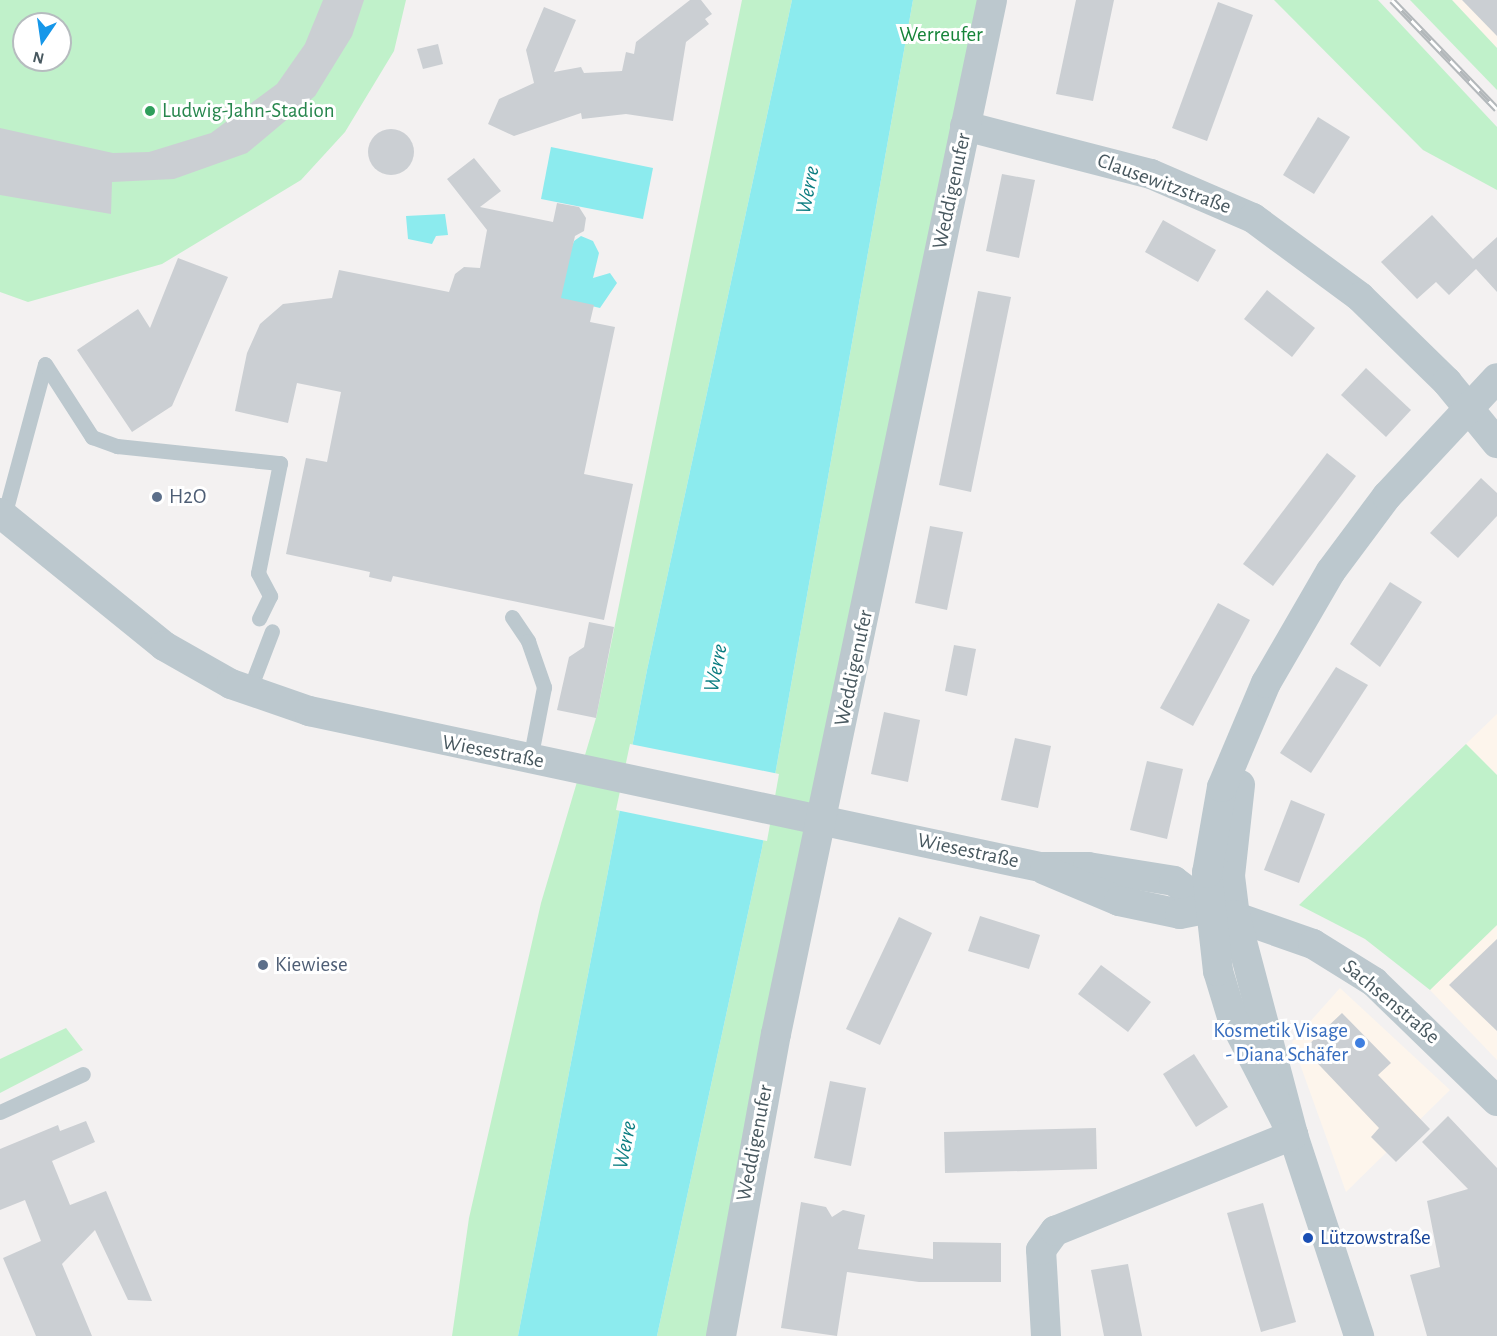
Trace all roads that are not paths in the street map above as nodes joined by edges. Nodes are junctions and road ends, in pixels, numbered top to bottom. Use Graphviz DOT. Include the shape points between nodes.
graph roads {
  1 [pos="992,0"];
  2 [pos="965,126"];
  3 [pos="1497,378"];
  4 [pos="1467,412"];
  5 [pos="1497,443"];
  6 [pos="2,514"];
  7 [pos="512,617"];
  8 [pos="259,619"];
  9 [pos="272,631"];
  10 [pos="249,691"];
  11 [pos="530,760"];
  12 [pos="809,817"];
  13 [pos="1222,911"];
  14 [pos="83,1074"];
  15 [pos="1497,1101"];
  16 [pos="0,1112"];
  17 [pos="1293,1135"];
  18 [pos="721,1336"];
  19 [pos="1046,1336"];
  20 [pos="1359,1336"];
  1 -- 2 [label="street, Weddigenufer"];
  2 -- 4 [label="street, Clausewitzstraße" via="1151,174 1253,219 1360,297 1447,382"];
  2 -- 12 [label="street, Weddigenufer"];
  3 -- 4 [label="street"];
  4 -- 5 [label="street, Clausewitzstraße"];
  4 -- 13 [label="street" via="1388,496 1331,571 1286,645 1246,734 1230,876"];
  6 -- 8 [label="lane" via="45,364 92,437 117,446 280,463 258,573 270,596"];
  6 -- 10 [label="street, Wiesestraße" via="164,646"];
  7 -- 11 [label="lane" via="528,641 544,687"];
  9 -- 10 [label="lane"];
  10 -- 11 [label="street, Wiesestraße" via="370,728"];
  11 -- 12 [label="street, Wiesestraße"];
  12 -- 13 [label="street, Wiesestraße" via="1040,867 1119,901 1180,914"];
  12 -- 18 [label="street, Weddigenufer"];
  13 -- 15 [label="street, Sachsenstraße" via="1313,944 1374,982"];
  13 -- 17 [label="street" via="1218,970 1232,1017"];
  14 -- 16 [label="lane"];
  17 -- 19 [label="street" via="1055,1231 1041,1250"];
  17 -- 20 [label="street"];
}
